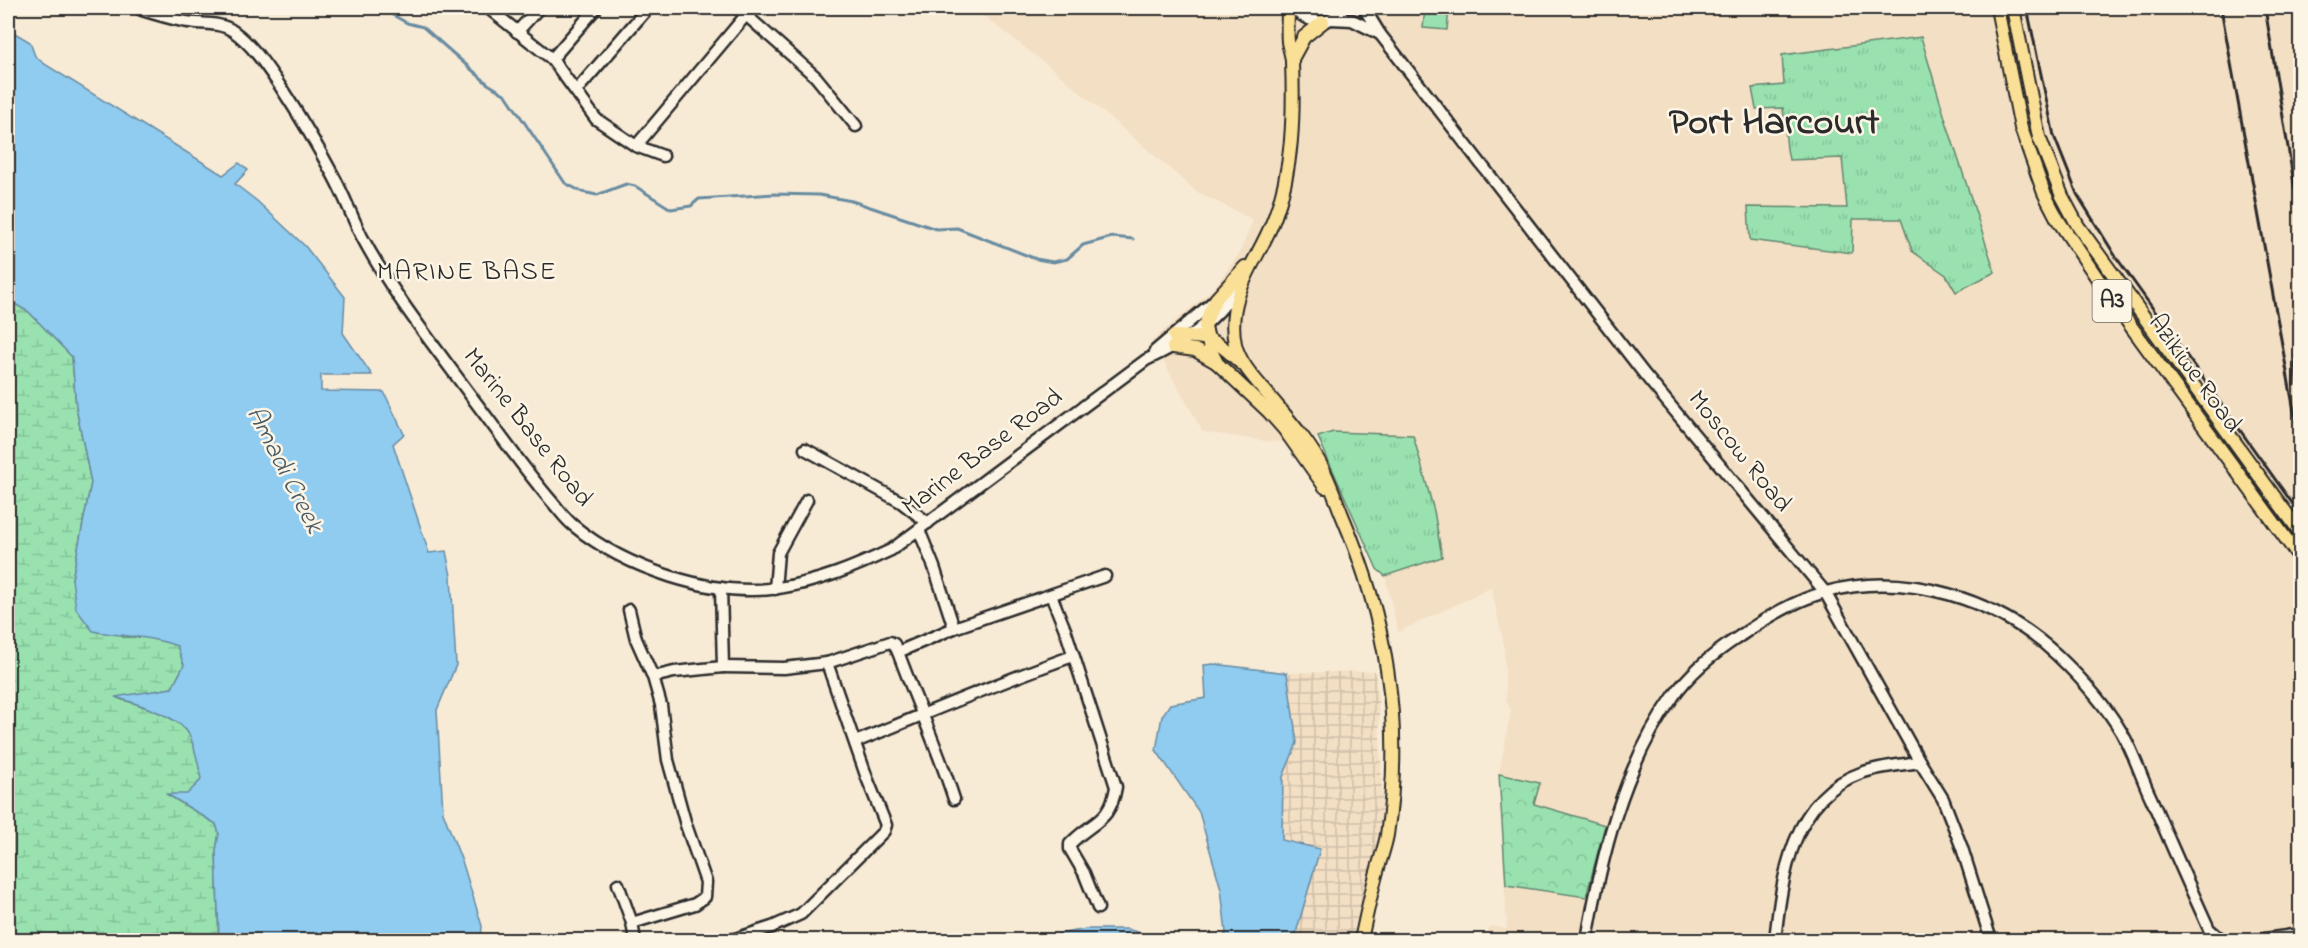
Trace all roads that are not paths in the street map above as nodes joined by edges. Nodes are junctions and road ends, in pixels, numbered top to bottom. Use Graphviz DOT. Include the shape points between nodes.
graph roads {
  1 [pos="139,8"];
  2 [pos="488,8"];
  3 [pos="539,8"];
  4 [pos="596,8"];
  5 [pos="648,8"];
  6 [pos="1290,8"];
  7 [pos="1343,8"];
  8 [pos="1364,8"];
  9 [pos="1997,8"];
  10 [pos="2013,8"];
  11 [pos="742,11"];
  12 [pos="1327,20"];
  13 [pos="517,32"];
  14 [pos="1380,34"];
  15 [pos="552,59"];
  16 [pos="1292,59"];
  17 [pos="576,91"];
  18 [pos="856,126"];
  19 [pos="636,146"];
  20 [pos="663,156"];
  21 [pos="1255,255"];
  22 [pos="1240,284"];
  23 [pos="1216,299"];
  24 [pos="1206,332"];
  25 [pos="1174,342"];
  26 [pos="1217,363"];
  27 [pos="1245,366"];
  28 [pos="805,449"];
  29 [pos="807,500"];
  30 [pos="1339,507"];
  31 [pos="923,526"];
  32 [pos="2301,532"];
  33 [pos="2301,558"];
  34 [pos="1105,576"];
  35 [pos="721,588"];
  36 [pos="775,589"];
  37 [pos="1825,592"];
  38 [pos="1051,595"];
  39 [pos="629,610"];
  40 [pos="954,628"];
  41 [pos="898,652"];
  42 [pos="1073,656"];
  43 [pos="826,663"];
  44 [pos="723,667"];
  45 [pos="653,677"];
  46 [pos="922,715"];
  47 [pos="855,742"];
  48 [pos="1920,762"];
  49 [pos="954,799"];
  50 [pos="618,884"];
  51 [pos="1098,908"];
  52 [pos="632,923"];
  53 [pos="2301,934"];
  54 [pos="635,940"];
  55 [pos="732,940"];
  56 [pos="1361,940"];
  57 [pos="1587,940"];
  58 [pos="1775,940"];
  59 [pos="1991,940"];
  60 [pos="2220,940"];
  61 [pos="2258,940"];
  1 -- 35 [label="street, Marine Base Road" via="230,29 266,65 334,177 379,268 402,304 572,525 629,560 660,573"];
  2 -- 13 [label="street"];
  3 -- 13 [label="street"];
  4 -- 15 [label="street"];
  5 -- 17 [label="street"];
  6 -- 12 [label="street, Moscow Road" via="1311,21"];
  6 -- 16 [label="main road" via="1288,44"];
  7 -- 12 [label="street"];
  8 -- 14 [label="street, Moscow Road"];
  9 -- 33 [label="main road, Azikiwe Road / A3" via="2020,128 2044,194 2058,220"];
  10 -- 32 [label="main road, Azikiwe Road / A3" via="2039,137 2062,196 2079,226"];
  11 -- 18 [label="street" via="816,77"];
  11 -- 19 [label="street"];
  12 -- 14 [label="street, Moscow Road" via="1352,20"];
  12 -- 16 [label="main road" via="1311,29"];
  13 -- 15 [label="street"];
  14 -- 37 [label="street, Moscow Road" via="1645,375"];
  15 -- 17 [label="street"];
  16 -- 21 [label="main road" via="1291,136 1282,191 1266,238"];
  17 -- 19 [label="street" via="596,119"];
  19 -- 20 [label="street"];
  21 -- 22 [label="main road"];
  21 -- 23 [label="main road"];
  22 -- 24 [label="street"];
  22 -- 27 [label="main road" via="1234,331 1235,345"];
  23 -- 24 [label="main road"];
  23 -- 25 [label="street, Marine Base Road"];
  24 -- 25 [label="main road"];
  24 -- 26 [label="main road"];
  24 -- 27 [label="main road"];
  25 -- 26 [label="main road"];
  25 -- 31 [label="street, Marine Base Road"];
  26 -- 30 [label="main road" via="1284,429"];
  27 -- 30 [label="main road" via="1300,433 1323,469"];
  28 -- 31 [label="street" via="901,502"];
  29 -- 36 [label="street" via="778,554"];
  30 -- 56 [label="main road" via="1361,558 1372,597 1389,677 1392,716 1387,838"];
  31 -- 36 [label="street, Marine Base Road" via="891,550 850,569"];
  31 -- 40 [label="street"];
  34 -- 38 [label="street"];
  35 -- 36 [label="street, Marine Base Road"];
  35 -- 44 [label="street"];
  37 -- 48 [label="street, Moscow Road"];
  37 -- 57 [label="street" via="1789,607 1726,645 1696,669 1673,697 1650,734 1628,784 1596,891"];
  37 -- 60 [label="street" via="1877,585 1927,588 1966,599 2012,622 2058,656 2103,704 2123,735 2209,929"];
  38 -- 40 [label="street"];
  38 -- 42 [label="street"];
  39 -- 45 [label="street" via="636,639"];
  40 -- 41 [label="street"];
  41 -- 43 [label="street" via="890,642"];
  41 -- 46 [label="street"];
  42 -- 46 [label="street"];
  42 -- 51 [label="street" via="1116,787 1107,815 1070,844"];
  43 -- 44 [label="street" via="784,668"];
  43 -- 47 [label="street"];
  44 -- 45 [label="street"];
  45 -- 52 [label="street" via="668,760 706,890 705,897 694,904"];
  46 -- 47 [label="street"];
  46 -- 49 [label="street"];
  47 -- 55 [label="street" via="886,825 884,831 801,914"];
  48 -- 58 [label="street" via="1861,773 1824,794 1800,826 1781,896"];
  48 -- 59 [label="street, Moscow Road" via="1943,798"];
  50 -- 52 [label="street"];
  52 -- 54 [label="street"];
  53 -- 61 [label="street"];
}
